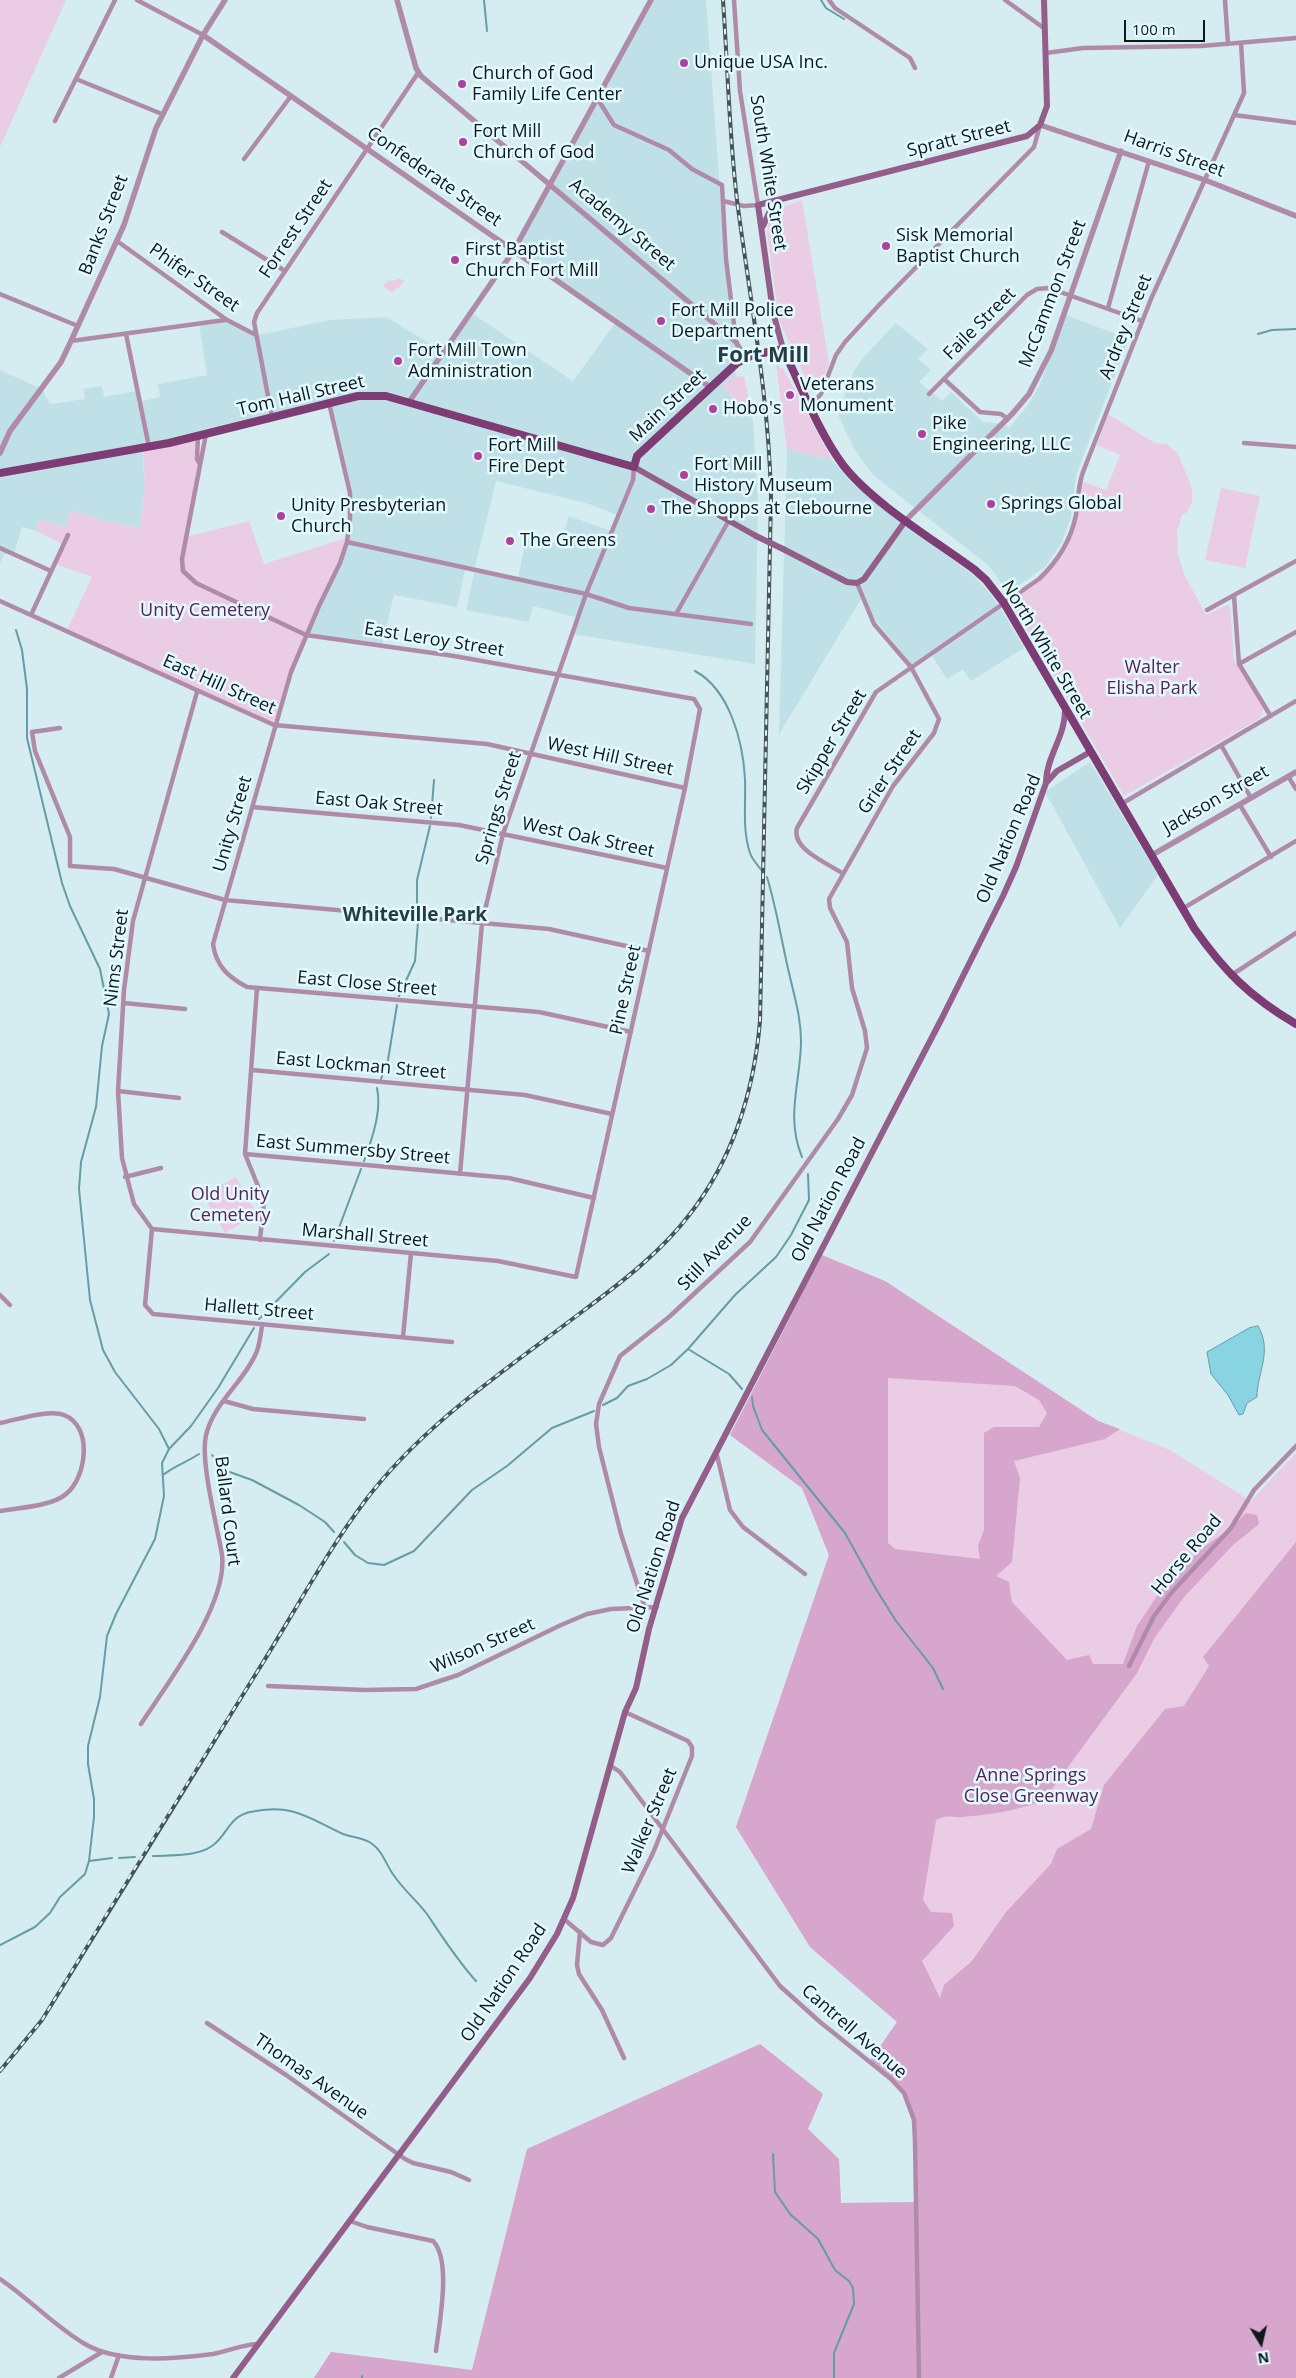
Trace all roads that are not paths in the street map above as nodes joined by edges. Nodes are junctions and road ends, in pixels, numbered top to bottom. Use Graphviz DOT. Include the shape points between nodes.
graph roads {
  1 [pos="115,0"];
  2 [pos="137,0"];
  3 [pos="225,0"];
  4 [pos="397,0"];
  5 [pos="734,0"];
  6 [pos="828,0"];
  7 [pos="1005,0"];
  8 [pos="1044,0"];
  9 [pos="1225,0"];
  10 [pos="650,1"];
  11 [pos="1045,29"];
  12 [pos="203,35"];
  13 [pos="1296,38"];
  14 [pos="1241,43"];
  15 [pos="1228,44"];
  16 [pos="1046,53"];
  17 [pos="915,68"];
  18 [pos="418,73"];
  19 [pos="76,80"];
  20 [pos="291,96"];
  21 [pos="597,98"];
  22 [pos="162,114"];
  23 [pos="1234,115"];
  24 [pos="55,121"];
  25 [pos="1296,123"];
  26 [pos="1040,126"];
  27 [pos="367,149"];
  28 [pos="1121,150"];
  29 [pos="244,159"];
  30 [pos="1150,160"];
  31 [pos="1206,180"];
  32 [pos="552,186"];
  33 [pos="775,200"];
  34 [pos="723,201"];
  35 [pos="758,204"];
  36 [pos="1296,216"];
  37 [pos="222,232"];
  38 [pos="762,232"];
  39 [pos="117,241"];
  40 [pos="514,250"];
  41 [pos="285,271"];
  42 [pos="0,294"];
  43 [pos="1071,294"];
  44 [pos="1108,308"];
  45 [pos="227,320"];
  46 [pos="1142,320"];
  47 [pos="78,326"];
  48 [pos="126,334"];
  49 [pos="256,335"];
  50 [pos="71,342"];
  51 [pos="736,342"];
  52 [pos="783,350"];
  53 [pos="745,358"];
  54 [pos="944,379"];
  55 [pos="710,387"];
  56 [pos="929,394"];
  57 [pos="409,402"];
  58 [pos="329,403"];
  59 [pos="811,405"];
  60 [pos="272,417"];
  61 [pos="1008,418"];
  62 [pos="206,434"];
  63 [pos="198,436"];
  64 [pos="1244,444"];
  65 [pos="149,447"];
  66 [pos="1296,447"];
  67 [pos="0,453"];
  68 [pos="200,464"];
  69 [pos="634,467"];
  70 [pos="0,473"];
  71 [pos="906,520"];
  72 [pos="728,522"];
  73 [pos="68,535"];
  74 [pos="347,542"];
  75 [pos="0,548"];
  76 [pos="1296,561"];
  77 [pos="51,571"];
  78 [pos="857,583"];
  79 [pos="586,594"];
  80 [pos="1234,596"];
  81 [pos="0,601"];
  82 [pos="1004,603"];
  83 [pos="1207,610"];
  84 [pos="676,614"];
  85 [pos="31,615"];
  86 [pos="751,624"];
  87 [pos="1296,632"];
  88 [pos="306,635"];
  89 [pos="1239,664"];
  90 [pos="911,667"];
  91 [pos="558,674"];
  92 [pos="197,692"];
  93 [pos="1296,700"];
  94 [pos="1065,708"];
  95 [pos="700,709"];
  96 [pos="1270,715"];
  97 [pos="274,725"];
  98 [pos="60,728"];
  99 [pos="1221,745"];
  100 [pos="1090,752"];
  101 [pos="529,754"];
  102 [pos="1296,772"];
  103 [pos="1288,776"];
  104 [pos="1046,783"];
  105 [pos="685,788"];
  106 [pos="1296,789"];
  107 [pos="1250,798"];
  108 [pos="1122,803"];
  109 [pos="1240,805"];
  110 [pos="252,807"];
  111 [pos="503,834"];
  112 [pos="1296,841"];
  113 [pos="1152,855"];
  114 [pos="1271,856"];
  115 [pos="667,868"];
  116 [pos="842,873"];
  117 [pos="145,878"];
  118 [pos="225,900"];
  119 [pos="1182,908"];
  120 [pos="482,923"];
  121 [pos="1296,933"];
  122 [pos="648,951"];
  123 [pos="1230,976"];
  124 [pos="257,988"];
  125 [pos="124,1003"];
  126 [pos="474,1007"];
  127 [pos="185,1009"];
  128 [pos="1296,1024"];
  129 [pos="631,1032"];
  130 [pos="252,1070"];
  131 [pos="467,1090"];
  132 [pos="118,1091"];
  133 [pos="179,1098"];
  134 [pos="612,1114"];
  135 [pos="245,1154"];
  136 [pos="160,1168"];
  137 [pos="460,1174"];
  138 [pos="125,1177"];
  139 [pos="594,1198"];
  140 [pos="152,1229"];
  141 [pos="260,1240"];
  142 [pos="411,1254"];
  143 [pos="576,1276"];
  144 [pos="0,1295"];
  145 [pos="10,1304"];
  146 [pos="262,1324"];
  147 [pos="403,1337"];
  148 [pos="452,1342"];
  149 [pos="224,1400"];
  150 [pos="364,1419"];
  151 [pos="0,1423"];
  152 [pos="1296,1446"];
  153 [pos="716,1450"];
  154 [pos="0,1512"];
  155 [pos="805,1574"];
  156 [pos="657,1607"];
  157 [pos="645,1608"];
  158 [pos="1128,1666"];
  159 [pos="268,1686"];
  160 [pos="625,1712"];
  161 [pos="141,1724"];
  162 [pos="611,1766"];
  163 [pos="663,1830"];
  164 [pos="564,1919"];
  165 [pos="580,1932"];
  166 [pos="207,2023"];
  167 [pos="624,2058"];
  168 [pos="399,2154"];
  169 [pos="469,2180"];
  170 [pos="350,2222"];
  171 [pos="0,2279"];
  172 [pos="258,2344"];
  173 [pos="436,2351"];
  174 [pos="102,2352"];
  175 [pos="119,2355"];
  176 [pos="59,2378"];
  177 [pos="111,2378"];
  178 [pos="233,2378"];
  179 [pos="919,2378"];
  1 -- 19 [label="street"];
  2 -- 12 [label="street, Confederate Street"];
  3 -- 12 [label="street, Banks Street"];
  4 -- 18 [label="street"];
  5 -- 35 [label="street, South White Street" via="740,91"];
  6 -- 17 [label="street" via="910,58"];
  7 -- 11 [label="street"];
  8 -- 11 [label="main road"];
  9 -- 15 [label="street"];
  10 -- 21 [label="street"];
  11 -- 16 [label="main road"];
  12 -- 20 [label="street, Confederate Street"];
  12 -- 22 [label="street, Banks Street"];
  13 -- 14 [label="street"];
  14 -- 15 [label="street"];
  14 -- 23 [label="street, Ardrey Street" via="1244,93"];
  15 -- 16 [label="street" via="1083,48"];
  16 -- 26 [label="main road" via="1047,106"];
  18 -- 27 [label="street, Forrest Street"];
  18 -- 32 [label="street, Academy Street"];
  19 -- 22 [label="street"];
  19 -- 24 [label="street"];
  20 -- 27 [label="street, Confederate Street"];
  20 -- 29 [label="street"];
  21 -- 32 [label="street"];
  21 -- 34 [label="street" via="614,125 669,150 692,169 722,185"];
  22 -- 39 [label="street, Banks Street"];
  23 -- 25 [label="street"];
  23 -- 31 [label="street, Ardrey Street"];
  26 -- 28 [label="street, Harris Street"];
  26 -- 33 [label="main road, Spratt Street" via="1017,140"];
  26 -- 59 [label="street" via="1034,147 845,342 836,355 821,394"];
  27 -- 40 [label="street, Confederate Street"];
  27 -- 41 [label="street, Forrest Street"];
  28 -- 30 [label="street, Harris Street"];
  28 -- 43 [label="street, McCammon Street"];
  30 -- 31 [label="street, Harris Street"];
  30 -- 44 [label="street"];
  31 -- 36 [label="street, Harris Street"];
  31 -- 46 [label="street, Ardrey Street"];
  32 -- 40 [label="street"];
  32 -- 51 [label="street, Academy Street"];
  33 -- 35 [label="main road, Spratt Street"];
  33 -- 38 [label="main road"];
  34 -- 35 [label="street" via="744,206"];
  34 -- 51 [label="street"];
  35 -- 38 [label="main road, South White Street"];
  37 -- 41 [label="street"];
  38 -- 52 [label="main road, South White Street" via="773,312"];
  39 -- 45 [label="street, Phifer Street"];
  39 -- 47 [label="street, Banks Street"];
  40 -- 55 [label="street, Confederate Street"];
  40 -- 57 [label="street"];
  41 -- 49 [label="street, Forrest Street" via="257,314 254,322"];
  42 -- 47 [label="street"];
  43 -- 44 [label="street, Faile Street"];
  43 -- 54 [label="street, Faile Street" via="1049,288 1037,289 1027,295"];
  43 -- 61 [label="street, McCammon Street" via="1042,371"];
  44 -- 46 [label="street, Faile Street"];
  45 -- 48 [label="street"];
  45 -- 49 [label="street, Phifer Street"];
  46 -- 82 [label="street, Ardrey Street" via="1083,472 1075,517 1065,546 1039,579"];
  47 -- 50 [label="street, Banks Street"];
  48 -- 50 [label="street"];
  48 -- 65 [label="street"];
  49 -- 60 [label="street, Forrest Street"];
  50 -- 67 [label="street, Banks Street" via="61,362 10,430"];
  51 -- 53 [label="street, Academy Street"];
  52 -- 53 [label="main road, Main Street"];
  52 -- 59 [label="main road, North White Street"];
  53 -- 55 [label="main road, Main Street"];
  54 -- 56 [label="street, Faile Street"];
  54 -- 61 [label="street" via="980,412"];
  55 -- 69 [label="main road, Main Street" via="637,456"];
  57 -- 58 [label="main road, Tom Hall Street" via="372,394"];
  57 -- 69 [label="main road, Tom Hall Street"];
  58 -- 60 [label="main road, Tom Hall Street"];
  58 -- 74 [label="street, Unity Street" via="350,493"];
  59 -- 71 [label="main road, North White Street" via="844,466"];
  60 -- 62 [label="main road, Tom Hall Street"];
  61 -- 71 [label="street, McCammon Street"];
  62 -- 63 [label="main road, Tom Hall Street"];
  62 -- 68 [label="street"];
  63 -- 65 [label="main road, Tom Hall Street"];
  63 -- 68 [label="street" via="197,459"];
  64 -- 66 [label="street"];
  65 -- 70 [label="main road, Tom Hall Street"];
  68 -- 88 [label="street, East Leroy Street" via="183,552 183,571 196,583"];
  69 -- 72 [label="main road"];
  69 -- 79 [label="street, Springs Street" via="633,480"];
  71 -- 78 [label="main road" via="864,579"];
  71 -- 82 [label="main road, North White Street" via="975,570"];
  72 -- 78 [label="main road, bridge" via="847,582"];
  72 -- 84 [label="street"];
  73 -- 77 [label="street"];
  74 -- 79 [label="street"];
  74 -- 88 [label="street, Unity Street"];
  75 -- 77 [label="street"];
  76 -- 80 [label="street"];
  77 -- 85 [label="street"];
  78 -- 90 [label="street, Grier Street" via="874,624"];
  79 -- 84 [label="street" via="629,608"];
  79 -- 91 [label="street, Springs Street"];
  80 -- 83 [label="street"];
  80 -- 89 [label="street"];
  81 -- 85 [label="street, East Hill Street"];
  82 -- 90 [label="street, Skipper Street"];
  82 -- 94 [label="main road, North White Street"];
  84 -- 86 [label="street"];
  85 -- 92 [label="street, East Hill Street"];
  87 -- 89 [label="street"];
  88 -- 91 [label="street, East Leroy Street"];
  88 -- 97 [label="street, Unity Street"];
  89 -- 96 [label="street"];
  90 -- 116 [label="street, Grier Street" via="936,712 938,726 893,786"];
  90 -- 116 [label="street, Skipper Street" via="876,692 796,831 801,846"];
  91 -- 95 [label="street, East Leroy Street" via="694,699"];
  91 -- 101 [label="street, Springs Street"];
  92 -- 97 [label="street, East Hill Street"];
  92 -- 117 [label="street, Nims Street"];
  93 -- 96 [label="street"];
  94 -- 100 [label="main road, North White Street"];
  94 -- 104 [label="main road" via="1066,723 1046,772"];
  95 -- 105 [label="street, Pine Street"];
  96 -- 99 [label="street"];
  97 -- 101 [label="street, East Hill Street" via="487,744"];
  97 -- 110 [label="street, Unity Street"];
  98 -- 117 [label="street" via="32,732 35,751 70,837 70,866 114,869"];
  99 -- 107 [label="street"];
  99 -- 108 [label="street"];
  100 -- 104 [label="main road, Old Nation Road" via="1057,771"];
  100 -- 108 [label="main road, North White Street"];
  101 -- 105 [label="street, West Hill Street"];
  101 -- 111 [label="street, Springs Street"];
  102 -- 103 [label="street, Jackson Street"];
  103 -- 106 [label="street"];
  103 -- 107 [label="street, Jackson Street"];
  104 -- 153 [label="main road, Old Nation Road" via="1003,896"];
  105 -- 115 [label="street, Pine Street"];
  107 -- 109 [label="street, Jackson Street"];
  108 -- 113 [label="main road, North White Street"];
  109 -- 113 [label="street, Jackson Street"];
  109 -- 114 [label="street"];
  110 -- 111 [label="street, East Oak Street" via="459,825"];
  110 -- 118 [label="street, Unity Street"];
  111 -- 115 [label="street, West Oak Street"];
  111 -- 120 [label="street, Springs Street"];
  112 -- 114 [label="street"];
  113 -- 119 [label="main road, North White Street"];
  114 -- 119 [label="street"];
  115 -- 122 [label="street, Pine Street"];
  116 -- 157 [label="street, Still Avenue" via="829,904 847,942 852,988 867,1048 852,1096 750,1242 669,1317 620,1356 599,1404 596,1424 599,1447 621,1534"];
  117 -- 118 [label="street"];
  117 -- 125 [label="street, Nims Street" via="133,921"];
  118 -- 120 [label="street"];
  118 -- 124 [label="street, Unity Street" via="213,944 214,955 231,978"];
  119 -- 123 [label="main road, North White Street"];
  120 -- 122 [label="street" via="549,929"];
  120 -- 126 [label="street, Springs Street"];
  121 -- 123 [label="street"];
  122 -- 129 [label="street, Pine Street"];
  123 -- 128 [label="main road, North White Street"];
  124 -- 126 [label="street, East Close Street"];
  124 -- 130 [label="street"];
  125 -- 127 [label="street"];
  125 -- 132 [label="street, Nims Street"];
  126 -- 129 [label="street, East Close Street" via="540,1012"];
  126 -- 131 [label="street, Springs Street"];
  129 -- 134 [label="street, Pine Street"];
  130 -- 131 [label="street, East Lockman Street"];
  130 -- 135 [label="street"];
  131 -- 134 [label="street, East Lockman Street" via="525,1095"];
  131 -- 137 [label="street, Springs Street"];
  132 -- 133 [label="street"];
  132 -- 138 [label="street, Nims Street"];
  134 -- 139 [label="street, Pine Street"];
  135 -- 137 [label="street, East Summersby Street"];
  135 -- 141 [label="street" via="264,1201"];
  136 -- 138 [label="street"];
  137 -- 139 [label="street, East Summersby Street" via="509,1178"];
  138 -- 140 [label="street, Nims Street" via="134,1204"];
  139 -- 143 [label="street, Pine Street"];
  140 -- 141 [label="street, Marshall Street"];
  140 -- 146 [label="street, Hallett Street" via="145,1305 149,1312"];
  141 -- 142 [label="street, Marshall Street"];
  142 -- 143 [label="street, Marshall Street" via="498,1261"];
  142 -- 147 [label="street"];
  144 -- 145 [label="street"];
  146 -- 147 [label="street, Hallett Street"];
  146 -- 149 [label="street, Ballard Court" via="254,1357"];
  147 -- 148 [label="street, Hallett Street"];
  149 -- 150 [label="street" via="253,1409"];
  149 -- 161 [label="street, Ballard Court" via="210,1422 204,1444 222,1558 220,1587 203,1627"];
  151 -- 154 [label="street" via="63,1414 79,1427 83,1463 82,1474 59,1499"];
  152 -- 158 [label="street, Horse Road" via="1254,1490 1231,1528 1172,1592 1154,1616"];
  153 -- 155 [label="street" via="730,1510 743,1527"];
  153 -- 156 [label="main road, Old Nation Road" via="682,1518"];
  156 -- 157 [label="street"];
  156 -- 160 [label="main road, Old Nation Road" via="636,1688"];
  157 -- 159 [label="street, Wilson Street" via="611,1609 587,1614 458,1675 416,1689"];
  160 -- 162 [label="main road, Old Nation Road"];
  160 -- 163 [label="street, Walker Street" via="690,1744 692,1756"];
  162 -- 163 [label="street, Cantrell Avenue" via="620,1772"];
  162 -- 164 [label="main road, Old Nation Road"];
  163 -- 165 [label="street, Walker Street" via="611,1938 598,1945"];
  163 -- 179 [label="street, Cantrell Avenue" via="780,1986 891,2079 910,2105 914,2120 916,2166"];
  164 -- 165 [label="street, Walker Street"];
  164 -- 168 [label="main road, Old Nation Road" via="530,1978"];
  165 -- 167 [label="street" via="579,1974 602,2010"];
  166 -- 168 [label="street, Thomas Avenue"];
  168 -- 169 [label="street, Thomas Avenue" via="413,2163"];
  168 -- 170 [label="main road, Old Nation Road"];
  170 -- 172 [label="main road, Old Nation Road"];
  170 -- 173 [label="street" via="433,2241 439,2247 442,2296"];
  171 -- 174 [label="street" via="75,2338"];
  172 -- 175 [label="street" via="166,2358"];
  172 -- 178 [label="main road, Old Nation Road"];
  174 -- 175 [label="street"];
  174 -- 176 [label="street"];
  175 -- 177 [label="street"];
}
